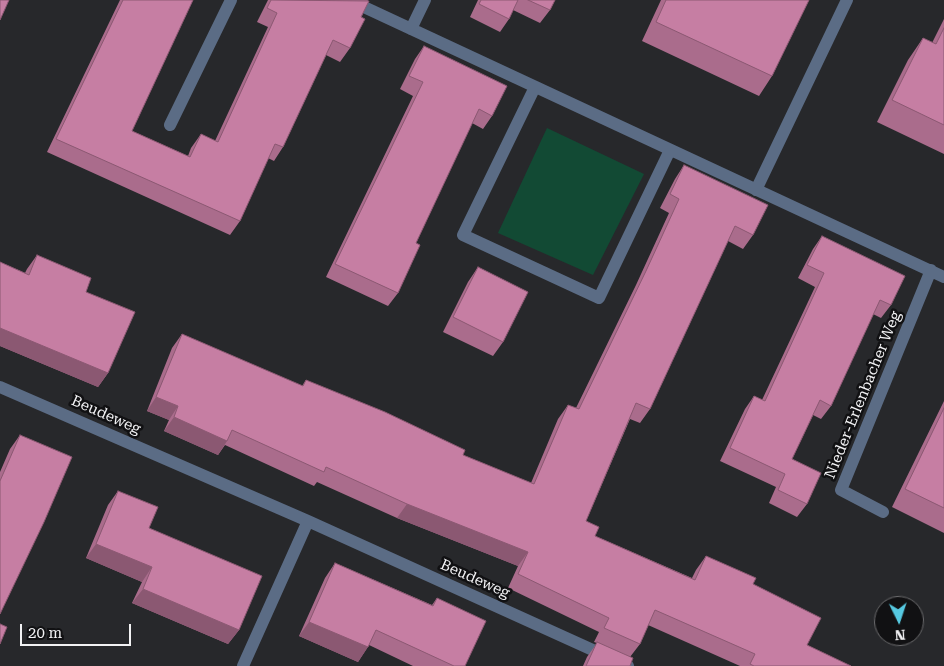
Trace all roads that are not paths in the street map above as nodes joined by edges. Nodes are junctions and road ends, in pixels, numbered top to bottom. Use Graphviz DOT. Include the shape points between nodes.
graph roads {
  1 [pos="231,0"];
  2 [pos="349,0"];
  3 [pos="425,0"];
  4 [pos="847,0"];
  5 [pos="411,29"];
  6 [pos="535,87"];
  7 [pos="170,125"];
  8 [pos="670,150"];
  9 [pos="756,190"];
  10 [pos="931,270"];
  11 [pos="944,276"];
  12 [pos="0,387"];
  13 [pos="882,512"];
  14 [pos="308,521"];
  15 [pos="243,666"];
  16 [pos="628,666"];
  1 -- 7 [label="street"];
  2 -- 5 [label="street"];
  3 -- 5 [label="street"];
  4 -- 9 [label="street"];
  5 -- 6 [label="street"];
  6 -- 8 [label="street"];
  6 -- 8 [label="street" via="463,235 599,298"];
  8 -- 9 [label="street"];
  9 -- 10 [label="street"];
  10 -- 11 [label="street"];
  10 -- 13 [label="street, Nieder-Erlenbacher Weg" via="841,490"];
  12 -- 14 [label="street, Beudeweg"];
  14 -- 15 [label="street"];
  14 -- 16 [label="street, Beudeweg"];
}
